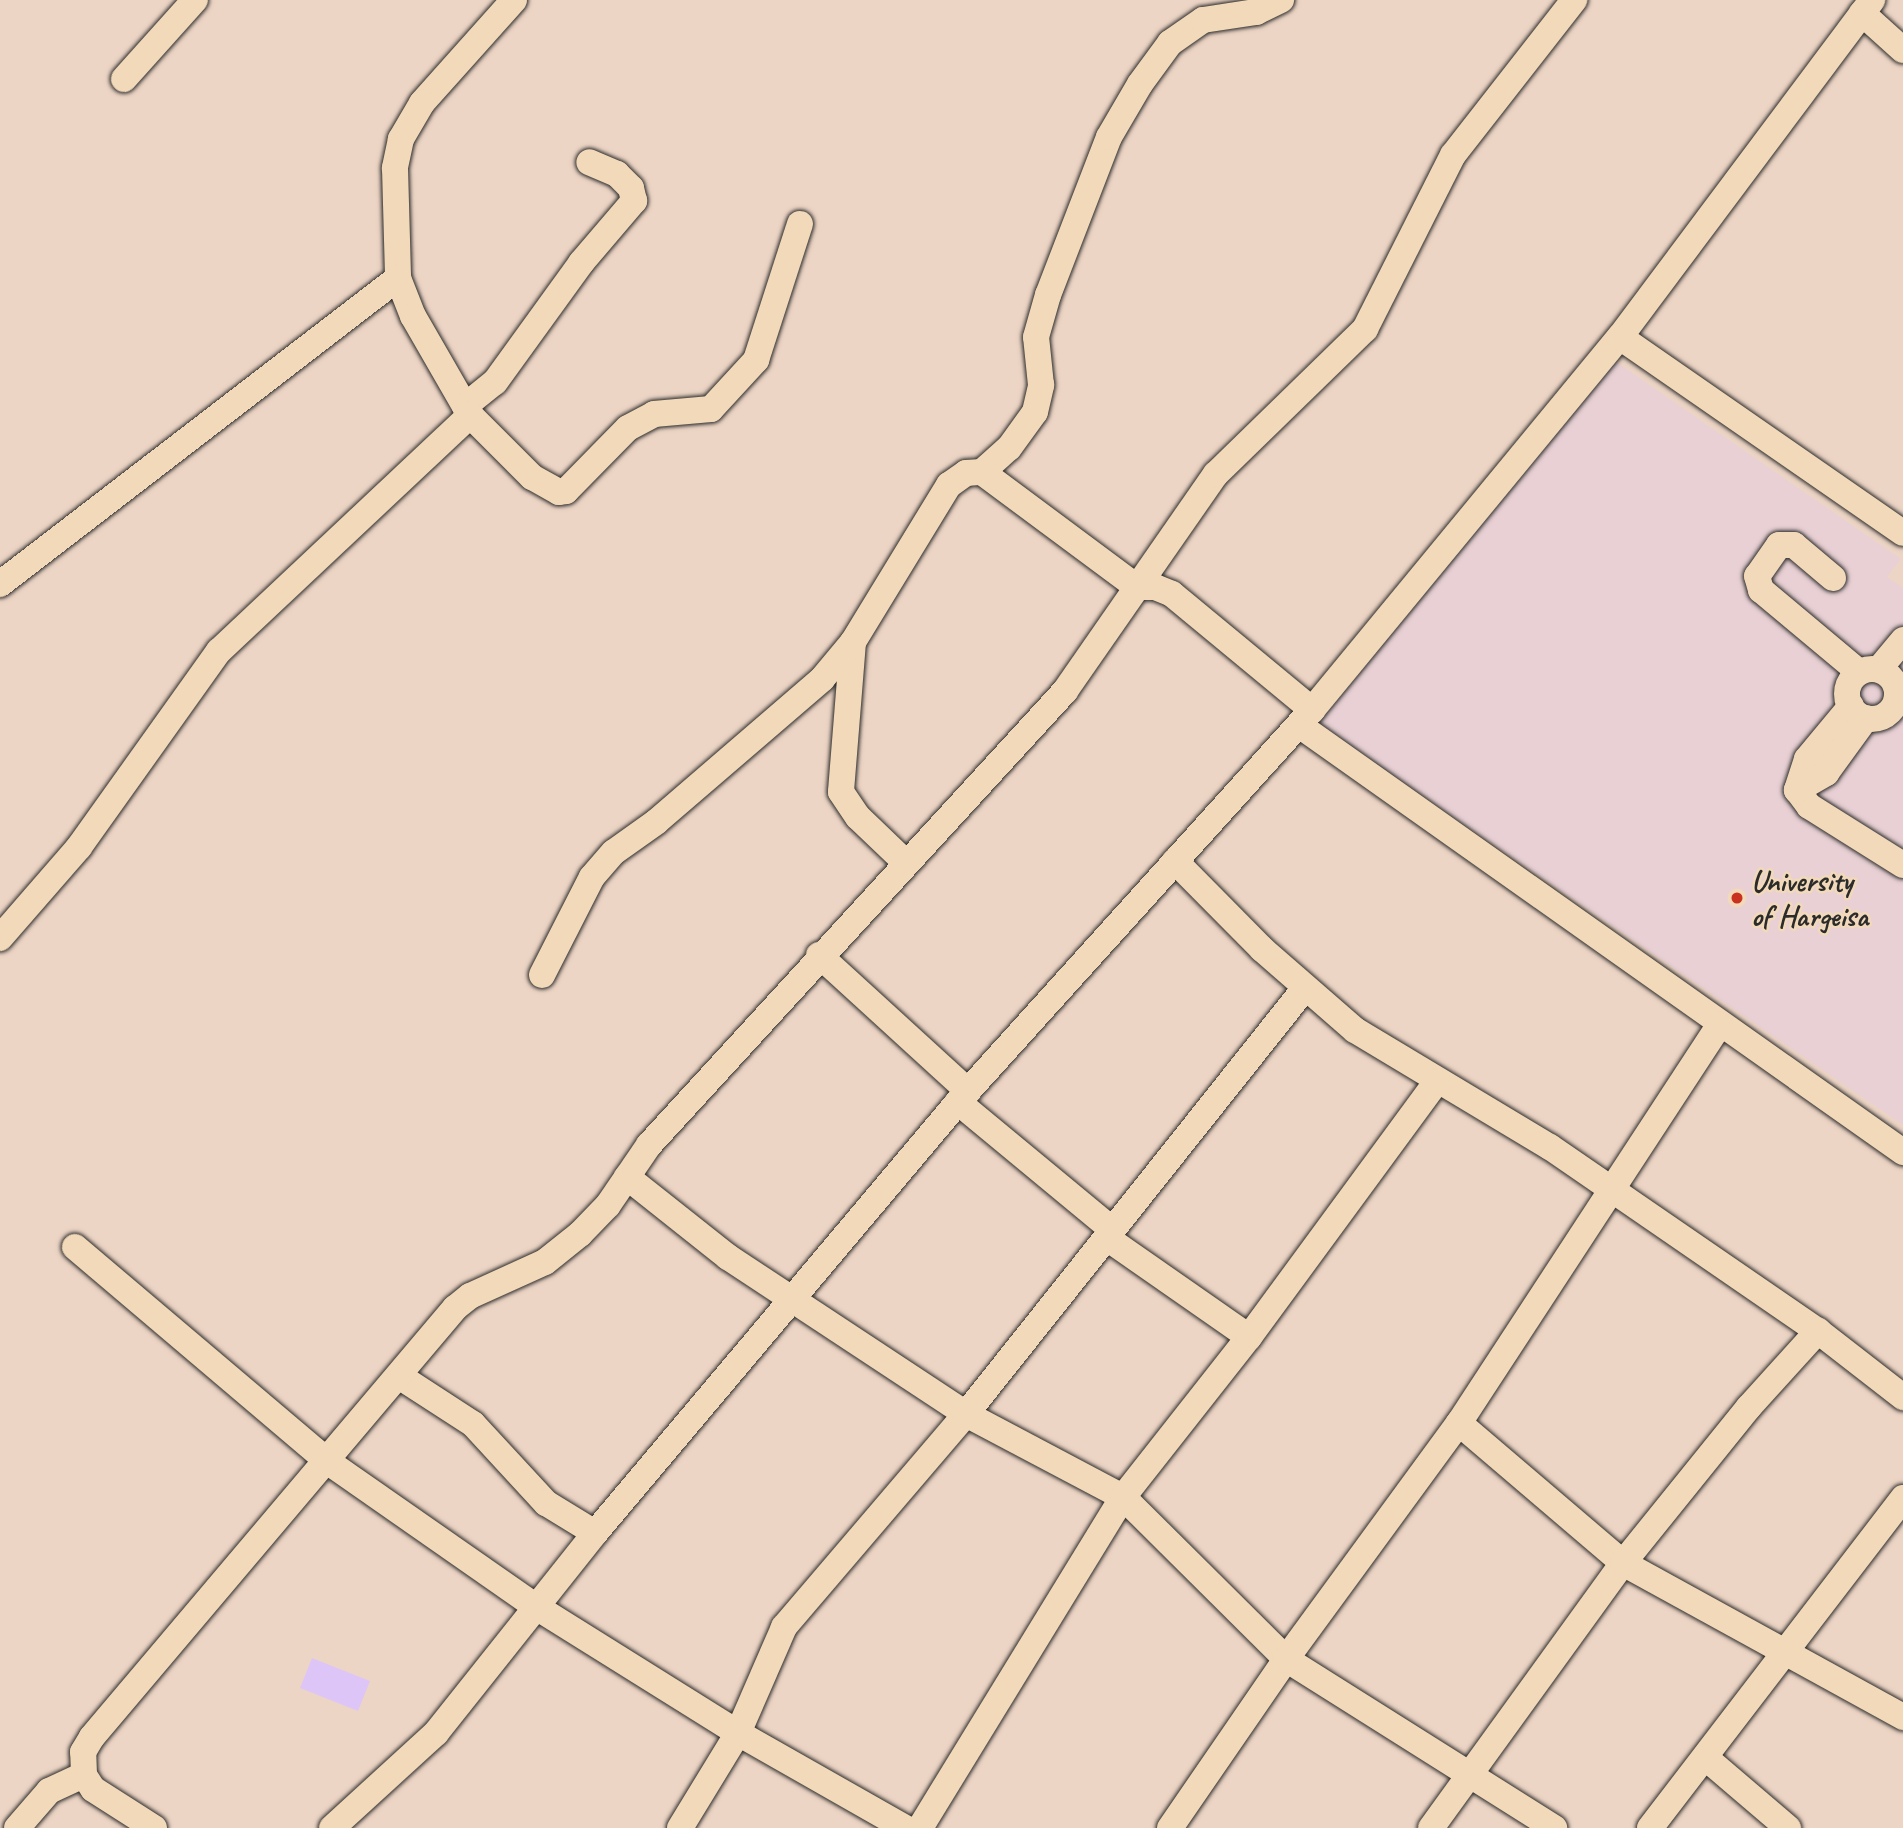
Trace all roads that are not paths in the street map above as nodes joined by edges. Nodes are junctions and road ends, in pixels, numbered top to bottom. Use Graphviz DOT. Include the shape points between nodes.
graph roads {
  1 [pos="195,0"];
  2 [pos="514,0"];
  3 [pos="1281,0"];
  4 [pos="1574,0"];
  5 [pos="1867,7"];
  6 [pos="1903,50"];
  7 [pos="124,79"];
  8 [pos="589,162"];
  9 [pos="800,224"];
  10 [pos="398,278"];
  11 [pos="1620,337"];
  12 [pos="467,411"];
  13 [pos="982,472"];
  14 [pos="1903,533"];
  15 [pos="1833,578"];
  16 [pos="0,584"];
  17 [pos="1137,587"];
  18 [pos="1903,639"];
  19 [pos="853,642"];
  20 [pos="1884,673"];
  21 [pos="1858,712"];
  22 [pos="1305,718"];
  23 [pos="1175,861"];
  24 [pos="905,862"];
  25 [pos="1903,865"];
  26 [pos="0,938"];
  27 [pos="819,955"];
  28 [pos="542,975"];
  29 [pos="1305,988"];
  30 [pos="1719,1025"];
  31 [pos="1436,1082"];
  32 [pos="963,1096"];
  33 [pos="1903,1152"];
  34 [pos="626,1177"];
  35 [pos="1612,1191"];
  36 [pos="1110,1234"];
  37 [pos="75,1247"];
  38 [pos="790,1300"];
  39 [pos="1818,1331"];
  40 [pos="1249,1337"];
  41 [pos="399,1376"];
  42 [pos="1903,1397"];
  43 [pos="966,1414"];
  44 [pos="1459,1423"];
  45 [pos="327,1461"];
  46 [pos="1123,1497"];
  47 [pos="1903,1498"];
  48 [pos="595,1533"];
  49 [pos="1623,1563"];
  50 [pos="538,1608"];
  51 [pos="1786,1653"];
  52 [pos="1286,1659"];
  53 [pos="1903,1717"];
  54 [pos="738,1733"];
  55 [pos="1706,1758"];
  56 [pos="84,1775"];
  57 [pos="1472,1777"];
  58 [pos="1654,1827"];
  59 [pos="17,1828"];
  60 [pos="154,1828"];
  61 [pos="332,1828"];
  62 [pos="680,1828"];
  63 [pos="905,1828"];
  64 [pos="920,1828"];
  65 [pos="1170,1828"];
  66 [pos="1431,1828"];
  67 [pos="1554,1828"];
  68 [pos="1788,1828"];
  1 -- 7 [label="street"];
  2 -- 10 [label="street" via="422,103 401,139 395,169"];
  3 -- 13 [label="street" via="1256,12 1203,20 1170,43 1140,84 1109,137 1048,295 1036,337 1041,385 1035,412 1009,448"];
  4 -- 17 [label="street" via="1453,156 1365,329 1232,454"];
  5 -- 6 [label="street"];
  5 -- 11 [label="street"];
  8 -- 12 [label="street" via="617,174 631,188 635,201 573,274 495,382"];
  9 -- 12 [label="street" via="756,360 711,409 654,414 628,428 566,491 559,492 532,477"];
  10 -- 12 [label="street" via="413,316"];
  10 -- 16 [label="street"];
  11 -- 14 [label="street"];
  11 -- 22 [label="street"];
  12 -- 26 [label="street" via="219,651 79,847"];
  13 -- 17 [label="street"];
  13 -- 19 [label="street" via="966,473 949,485"];
  15 -- 20 [label="street" via="1794,545 1779,544 1757,576 1761,590"];
  17 -- 22 [label="street" via="1155,587 1172,594"];
  17 -- 24 [label="street" via="1065,691"];
  18 -- 20 [label="street"];
  19 -- 24 [label="street" via="841,792 858,817"];
  19 -- 28 [label="street" via="822,679 656,822 614,852 592,877"];
  20 -- 21 [label="street" via="1848,687"];
  20 -- 21 [label="street" via="1897,690 1893,709 1886,716"];
  21 -- 25 [label="street" via="1826,773 1797,790 1810,806"];
  22 -- 23 [label="street"];
  22 -- 30 [label="street"];
  23 -- 29 [label="street"];
  23 -- 32 [label="street"];
  24 -- 27 [label="street"];
  27 -- 32 [label="street"];
  27 -- 34 [label="street" via="649,1145"];
  29 -- 31 [label="street" via="1355,1030"];
  29 -- 36 [label="street"];
  30 -- 33 [label="street"];
  30 -- 35 [label="street"];
  31 -- 35 [label="street" via="1550,1147"];
  31 -- 40 [label="street"];
  32 -- 36 [label="street"];
  32 -- 38 [label="street"];
  34 -- 38 [label="street"];
  34 -- 41 [label="street" via="608,1205 545,1262 470,1296 456,1308"];
  35 -- 39 [label="street"];
  35 -- 44 [label="street"];
  36 -- 40 [label="street"];
  36 -- 43 [label="street"];
  37 -- 45 [label="street"];
  38 -- 43 [label="street"];
  38 -- 48 [label="street"];
  39 -- 42 [label="street"];
  39 -- 49 [label="street"];
  40 -- 46 [label="street"];
  41 -- 45 [label="street"];
  41 -- 48 [label="street" via="473,1424 545,1503"];
  43 -- 46 [label="street"];
  43 -- 54 [label="street" via="784,1627"];
  44 -- 49 [label="street"];
  44 -- 52 [label="street"];
  45 -- 50 [label="street"];
  45 -- 56 [label="street" via="92,1737 83,1752"];
  46 -- 52 [label="street"];
  46 -- 64 [label="street"];
  47 -- 51 [label="street"];
  48 -- 50 [label="street"];
  49 -- 51 [label="street"];
  49 -- 57 [label="street"];
  50 -- 54 [label="street"];
  50 -- 61 [label="street" via="436,1733"];
  51 -- 53 [label="street"];
  51 -- 55 [label="street"];
  52 -- 57 [label="street"];
  52 -- 65 [label="street"];
  54 -- 62 [label="street"];
  54 -- 63 [label="street"];
  55 -- 58 [label="street"];
  55 -- 68 [label="street"];
  56 -- 59 [label="street" via="48,1791"];
  56 -- 60 [label="street" via="93,1789"];
  57 -- 66 [label="street"];
  57 -- 67 [label="street"];
}
